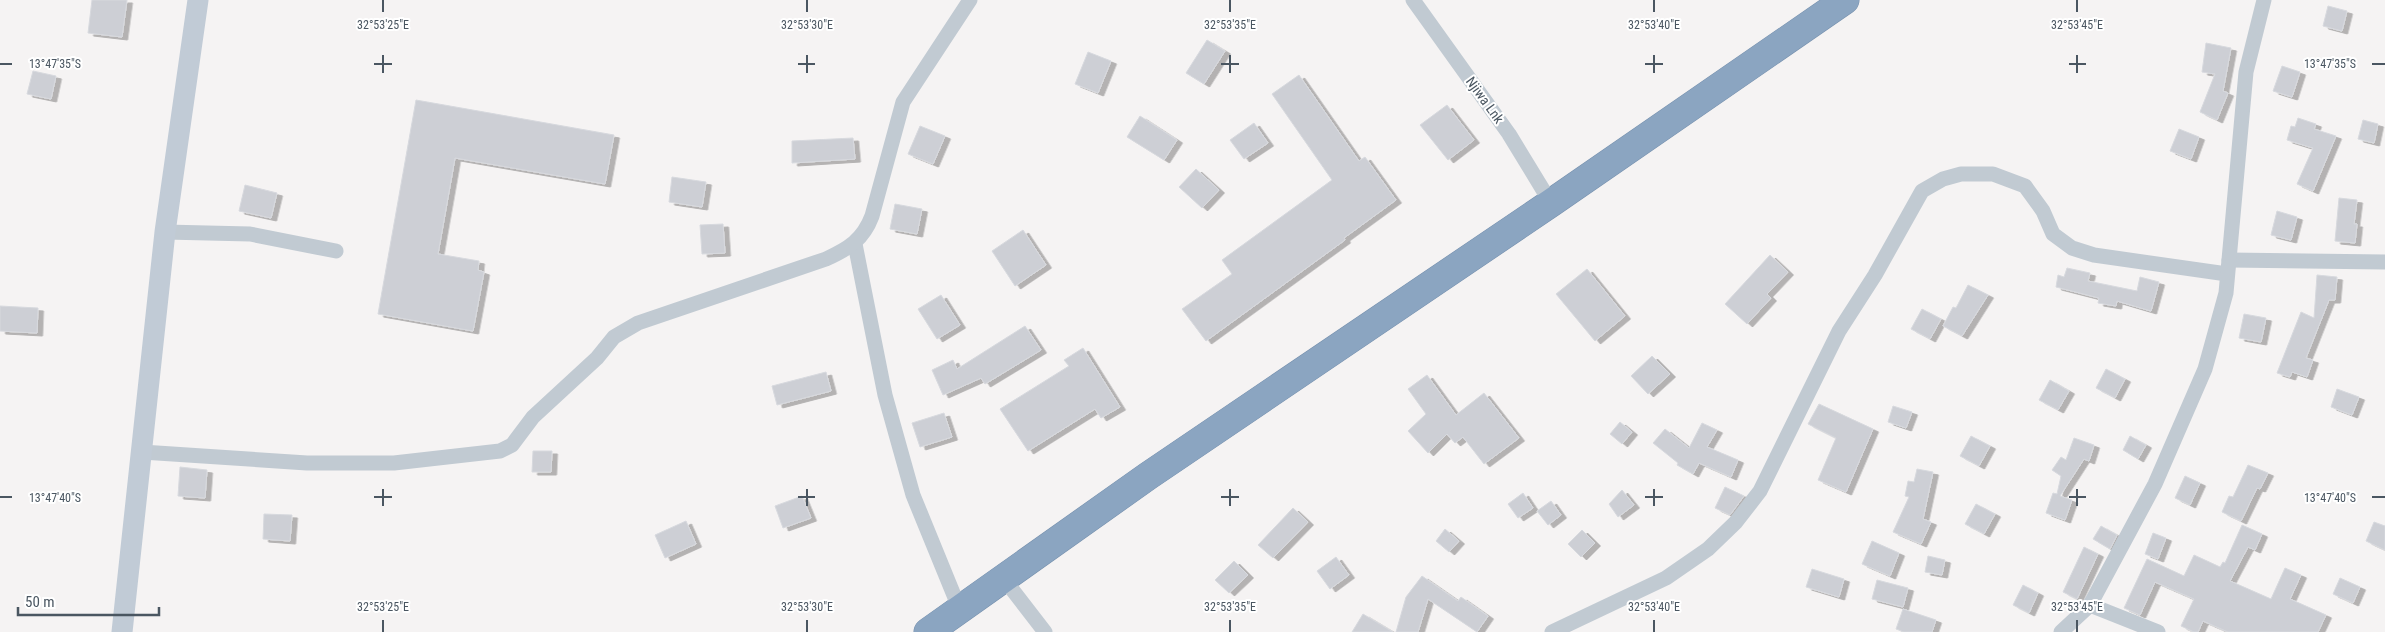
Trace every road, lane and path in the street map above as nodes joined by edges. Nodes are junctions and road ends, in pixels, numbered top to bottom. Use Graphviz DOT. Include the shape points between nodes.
graph roads {
  1 [pos="198,0"];
  2 [pos="970,0"];
  3 [pos="1413,0"];
  4 [pos="1845,0"];
  5 [pos="2264,0"];
  6 [pos="1551,203"];
  7 [pos="165,232"];
  8 [pos="855,244"];
  9 [pos="336,251"];
  10 [pos="2385,262"];
  11 [pos="2228,267"];
  12 [pos="142,452"];
  13 [pos="1004,579"];
  14 [pos="2090,605"];
  15 [pos="960,610"];
  16 [pos="122,632"];
  17 [pos="928,632"];
  18 [pos="1046,632"];
  19 [pos="1552,632"];
  20 [pos="2061,632"];
  21 [pos="2158,632"];
  1 -- 7 [label="main road"];
  2 -- 8 [label="street" via="903,102 872,216"];
  3 -- 6 [label="street, Njiwa Lnk" via="1509,134"];
  4 -- 6 [label="highway"];
  5 -- 11 [label="street" via="2246,72"];
  6 -- 13 [label="highway" via="1156,471"];
  7 -- 9 [label="street" via="250,234"];
  7 -- 12 [label="main road"];
  8 -- 12 [label="street" via="826,259 638,323 614,337 597,358 533,417 512,445 500,451 394,464"];
  8 -- 15 [label="street" via="885,395 913,495"];
  10 -- 11 [label="street"];
  11 -- 14 [label="street" via="2226,293 2204,369 2155,484"];
  11 -- 19 [label="street" via="2094,255 2072,248 2053,234 2043,211 2025,186 1994,174 1960,174 1942,178 1922,191 1840,331 1760,491 1736,522 1708,549 1666,578"];
  12 -- 16 [label="main road"];
  13 -- 15 [label="highway"];
  13 -- 18 [label="street"];
  14 -- 20 [label="street"];
  14 -- 21 [label="street"];
  15 -- 17 [label="highway"];
}
